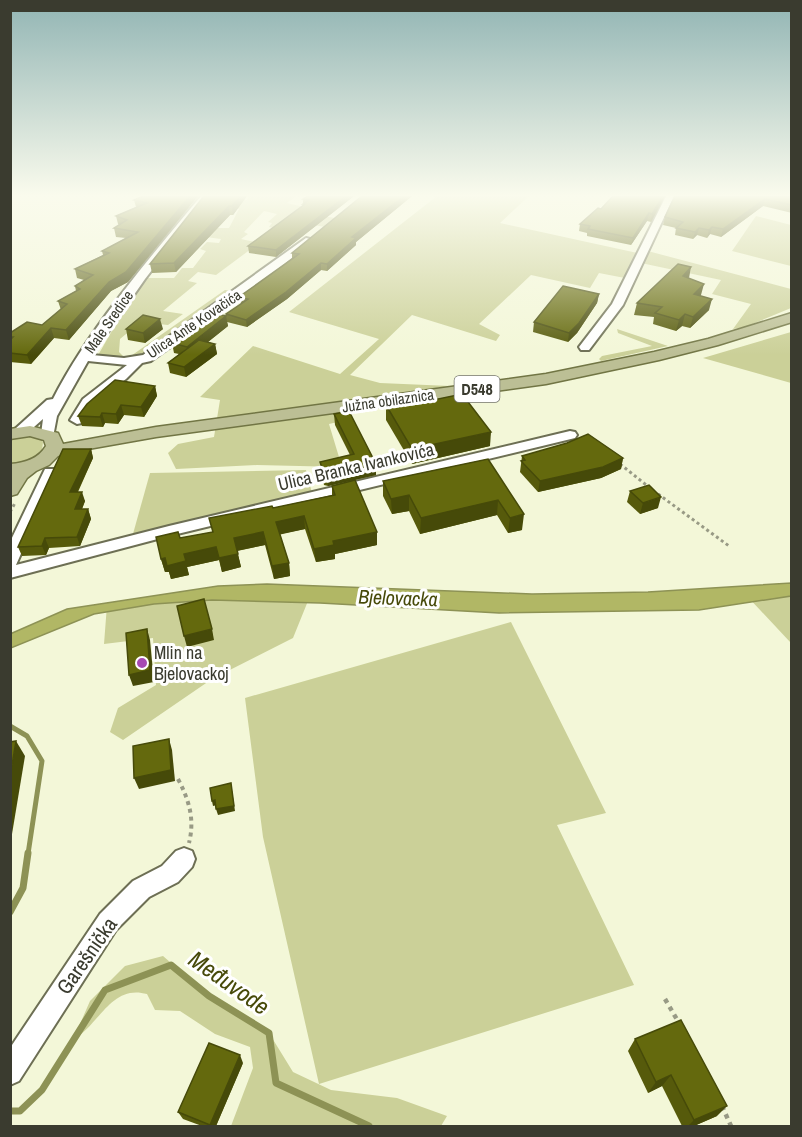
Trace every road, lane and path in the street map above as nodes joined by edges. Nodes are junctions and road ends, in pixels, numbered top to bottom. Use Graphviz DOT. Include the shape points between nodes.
graph roads {
  1 [pos="163,249"];
  2 [pos="297,249"];
  3 [pos="644,249"];
  4 [pos="792,317"];
  5 [pos="585,347"];
  6 [pos="84,357"];
  7 [pos="137,362"];
  8 [pos="61,394"];
  9 [pos="77,420"];
  10 [pos="15,433"];
  11 [pos="570,435"];
  12 [pos="51,441"];
  13 [pos="613,459"];
  14 [pos="20,468"];
  15 [pos="50,472"];
  16 [pos="10,490"];
  17 [pos="729,546"];
  18 [pos="10,561"];
  19 [pos="10,572"];
  20 [pos="178,779"];
  21 [pos="184,859"];
  22 [pos="665,999"];
  23 [pos="684,1031"];
  24 [pos="10,1072"];
  25 [pos="721,1105"];
  26 [pos="731,1126"];
  1 -- 6 [label="street, Male Sredice"];
  2 -- 7 [label="street, Ulica Ante Kovačića"];
  3 -- 5 [label="street" via="617,305"];
  4 -- 12 [label="main road, Južna obilaznica / D548" via="703,345 546,379 76,446"];
  6 -- 7 [label="street, Ulica Ante Kovačića"];
  6 -- 8 [label="street, Male Sredice"];
  7 -- 9 [label="street, Ulica Ante Kovačića" via="91,399"];
  8 -- 10 [label="street, Male Sredice" via="37,419"];
  8 -- 12 [label="street, Male Sredice" via="48,424"];
  10 -- 12 [label="main road, D548" via="30,431"];
  11 -- 19 [label="street, Ulica Branka Ivankovića"];
  12 -- 14 [label="main road, D548" via="47,458"];
  13 -- 17 [label="path"];
  14 -- 16 [label="main road"];
  15 -- 18 [label="street"];
  20 -- 21 [label="path" via="191,805 193,829"];
  21 -- 24 [label="street, Garešnička" via="170,874 141,889 108,922"];
  22 -- 23 [label="path"];
  25 -- 26 [label="path"];
}
